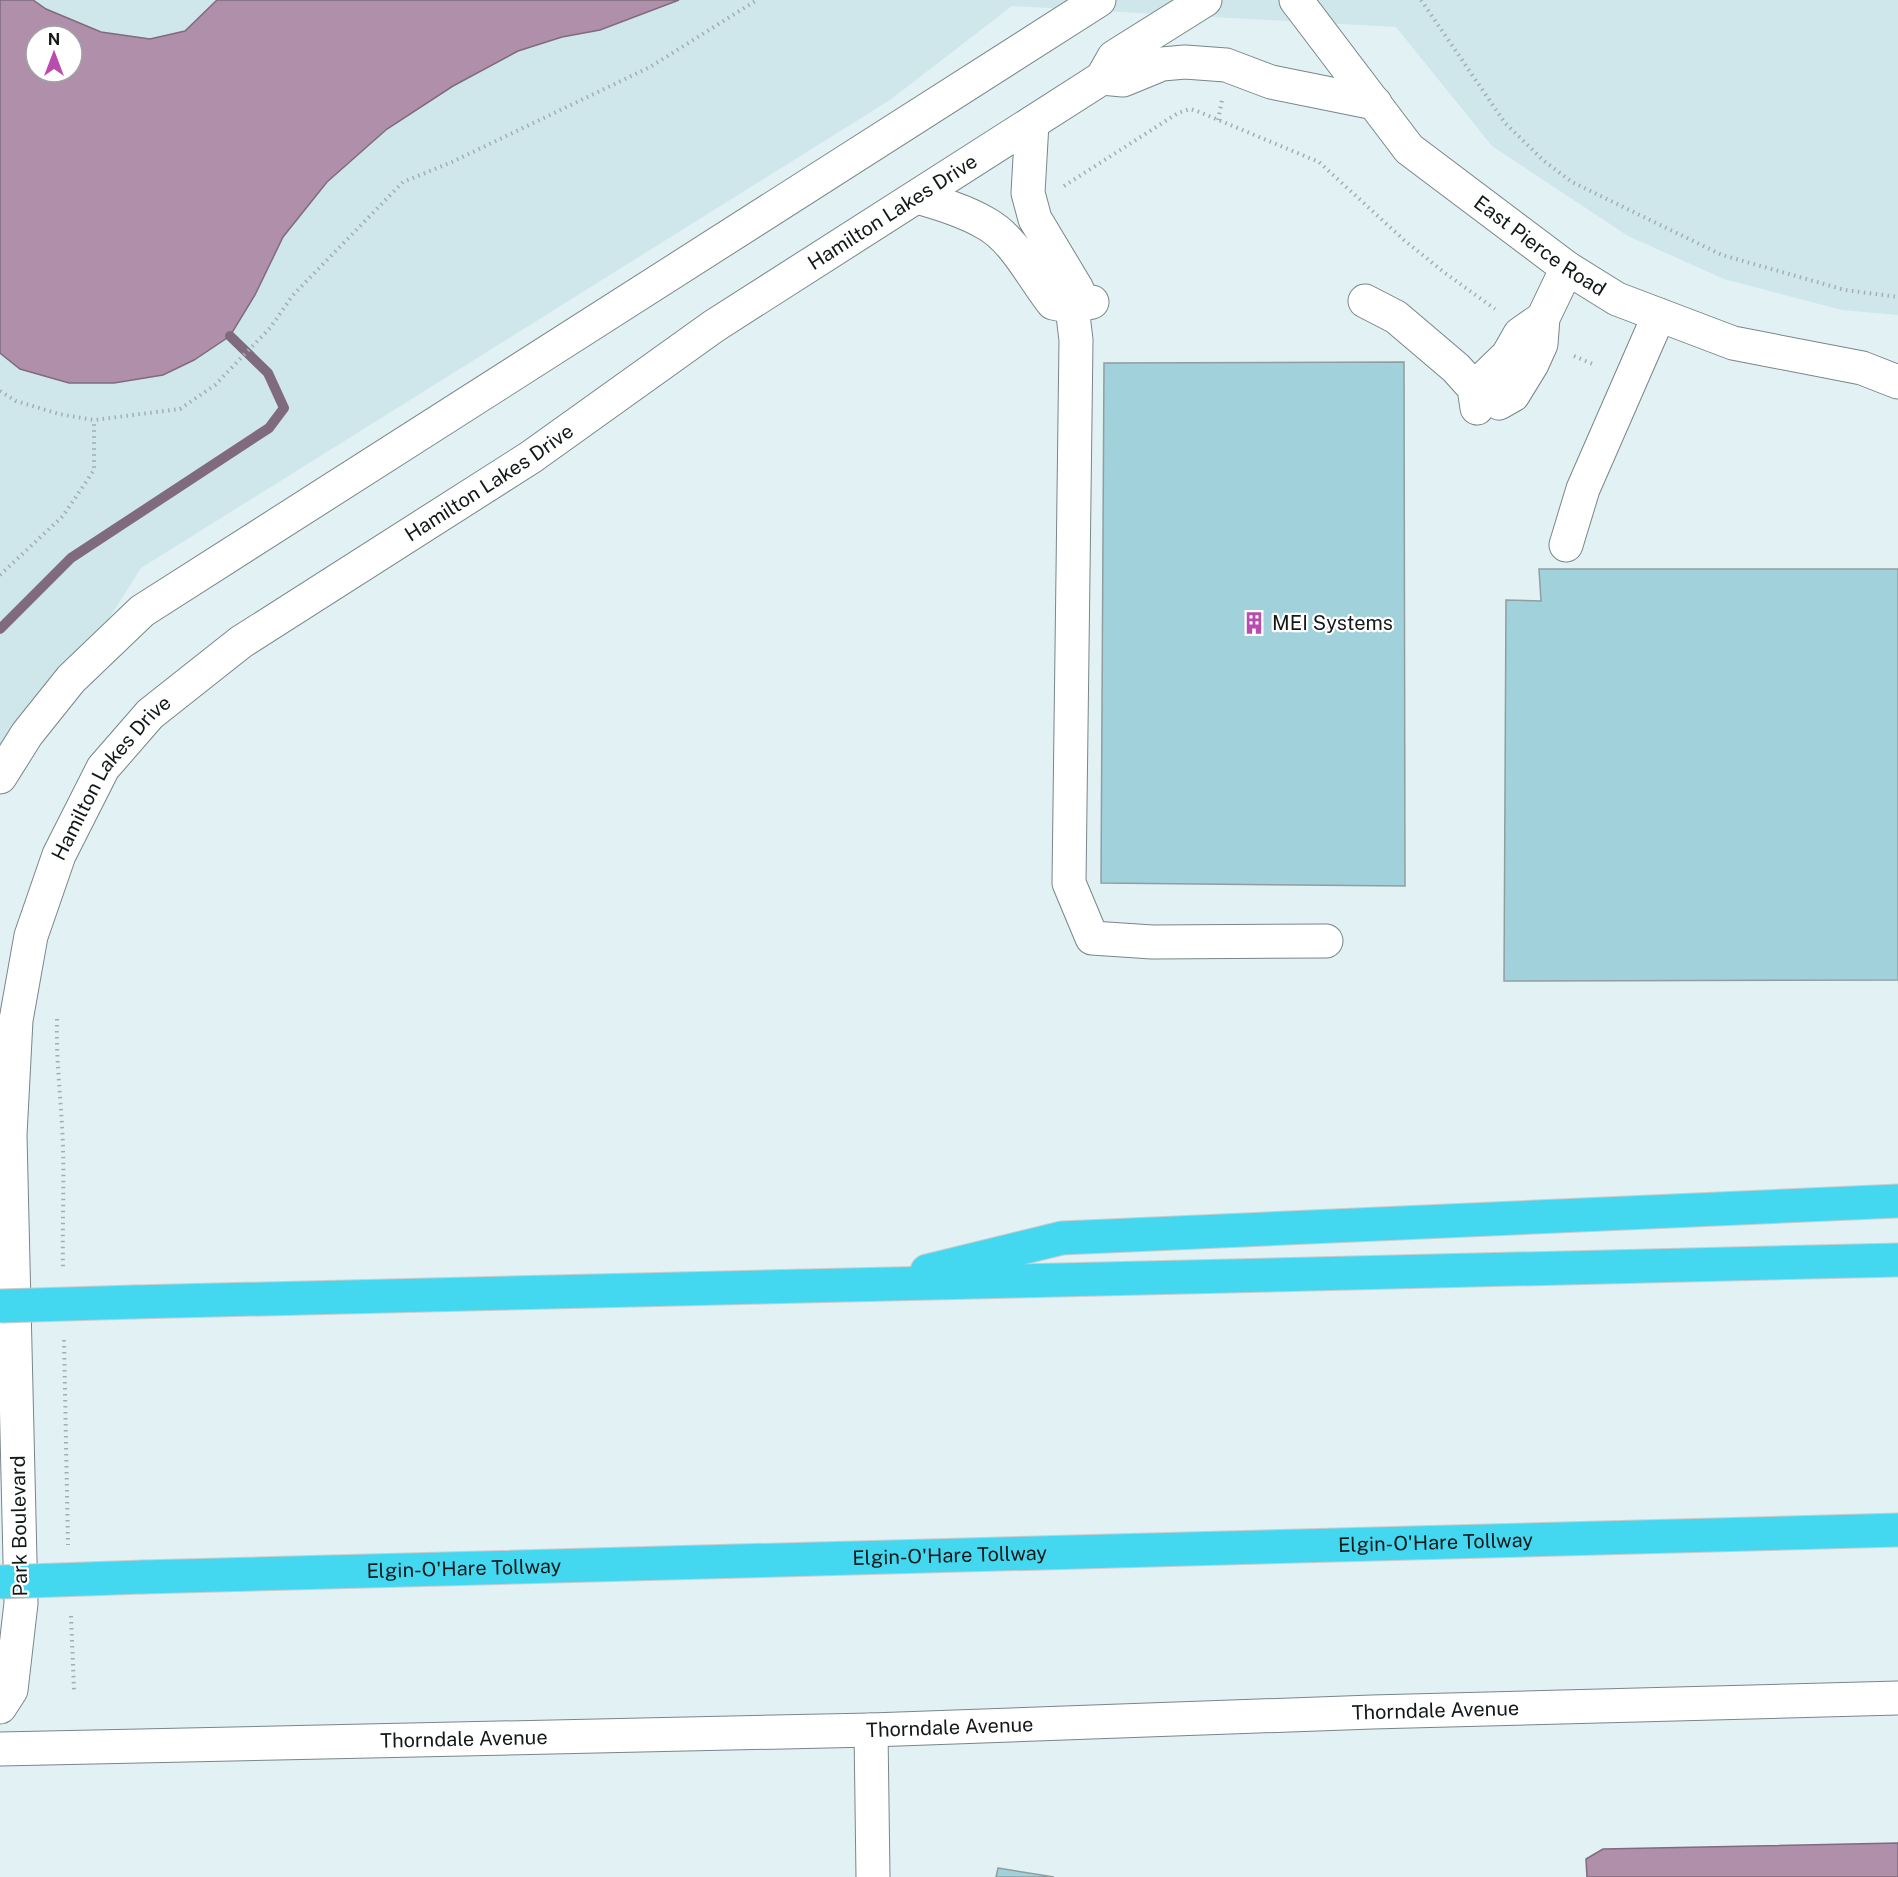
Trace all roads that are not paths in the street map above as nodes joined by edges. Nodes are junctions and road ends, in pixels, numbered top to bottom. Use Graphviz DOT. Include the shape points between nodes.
graph roads {
  1 [pos="1099,0"];
  2 [pos="1205,0"];
  3 [pos="1296,0"];
  4 [pos="1102,78"];
  5 [pos="1375,103"];
  6 [pos="1032,123"];
  7 [pos="917,197"];
  8 [pos="1567,268"];
  9 [pos="1365,301"];
  10 [pos="1082,304"];
  11 [pos="1659,315"];
  12 [pos="1898,362"];
  13 [pos="1862,368"];
  14 [pos="1898,382"];
  15 [pos="1566,545"];
  16 [pos="0,777"];
  17 [pos="1326,941"];
  18 [pos="7,1073"];
  19 [pos="5,1136"];
  20 [pos="1898,1201"];
  21 [pos="1898,1260"];
  22 [pos="864,1286"];
  23 [pos="0,1306"];
  24 [pos="1898,1530"];
  25 [pos="0,1582"];
  26 [pos="1898,1698"];
  27 [pos="0,1707"];
  28 [pos="871,1730"];
  29 [pos="0,1749"];
  30 [pos="873,1877"];
  1 -- 16 [label="street" via="142,611 71,679 27,734"];
  2 -- 4 [label="street, Hamilton Lakes Drive" via="1114,57"];
  3 -- 5 [label="street, East Pierce Road"];
  4 -- 5 [label="street" via="1123,80 1162,64 1226,65 1271,82"];
  4 -- 6 [label="street, Hamilton Lakes Drive"];
  5 -- 8 [label="street, East Pierce Road" via="1409,149"];
  6 -- 7 [label="street, Hamilton Lakes Drive"];
  6 -- 10 [label="street" via="1028,193 1031,207"];
  7 -- 10 [label="street" via="989,225 1014,248 1053,303"];
  7 -- 18 [label="street, Hamilton Lakes Drive" via="714,326 531,457 241,642 150,714 103,768 60,855 31,936"];
  8 -- 9 [label="street" via="1537,329 1532,364 1513,395 1499,403 1476,398 1456,368 1396,317"];
  8 -- 11 [label="street, East Pierce Road" via="1617,299"];
  10 -- 17 [label="street" via="1076,340 1069,883 1092,938 1152,942"];
  11 -- 13 [label="street, East Pierce Road" via="1732,343"];
  11 -- 15 [label="street" via="1583,489"];
  12 -- 13 [label="street, East Pierce Road"];
  13 -- 14 [label="street, East Pierce Road"];
  18 -- 19 [label="street, Hamilton Lakes Drive"];
  19 -- 27 [label="street, Park Boulevard" via="21,1603 11,1690"];
  20 -- 22 [label="highway" via="1062,1238"];
  21 -- 22 [label="highway"];
  22 -- 23 [label="highway, bridge"];
  24 -- 25 [label="highway, Elgin-O'Hare Tollway, bridge"];
  26 -- 28 [label="street, Thorndale Avenue"];
  28 -- 29 [label="street, Thorndale Avenue"];
  28 -- 30 [label="street"];
}
